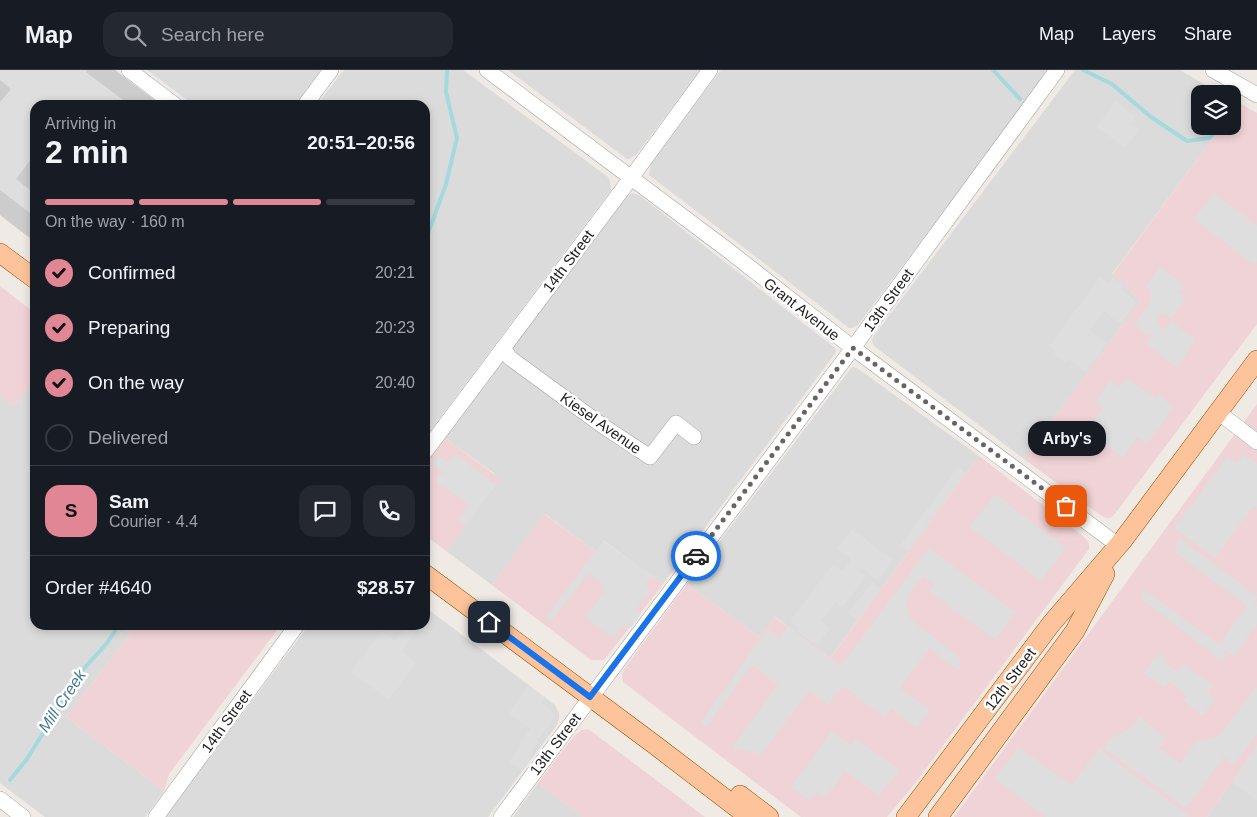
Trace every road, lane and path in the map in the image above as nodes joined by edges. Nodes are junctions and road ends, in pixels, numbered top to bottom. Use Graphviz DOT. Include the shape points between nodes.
graph roads {
  1 [pos="129,70"];
  2 [pos="331,70"];
  3 [pos="486,70"];
  4 [pos="710,70"];
  5 [pos="1057,70"];
  6 [pos="1213,70"];
  7 [pos="1257,95"];
  8 [pos="168,100"];
  9 [pos="309,100"];
  10 [pos="631,178"];
  11 [pos="0,253"];
  12 [pos="30,275"];
  13 [pos="503,348"];
  14 [pos="853,348"];
  15 [pos="1257,360"];
  16 [pos="1218,412"];
  17 [pos="694,437"];
  18 [pos="1257,442"];
  19 [pos="430,445"];
  20 [pos="1119,546"];
  21 [pos="430,578"];
  22 [pos="293,630"];
  23 [pos="590,697"];
  24 [pos="0,800"];
  25 [pos="23,817"];
  26 [pos="156,817"];
  27 [pos="501,817"];
  28 [pos="748,817"];
  29 [pos="769,817"];
  30 [pos="906,817"];
  31 [pos="938,817"];
  1 -- 8 [label="street"];
  2 -- 9 [label="street"];
  3 -- 10 [label="street, Grant Avenue"];
  4 -- 10 [label="street, 14th Street"];
  5 -- 14 [label="street, 13th Street"];
  6 -- 7 [label="street"];
  10 -- 13 [label="street, 14th Street"];
  10 -- 14 [label="street, Grant Avenue"];
  11 -- 12 [label="main road"];
  13 -- 17 [label="street, Kiesel Avenue" via="510,358 650,456 676,424"];
  13 -- 19 [label="street, 14th Street"];
  14 -- 20 [label="street, Grant Avenue"];
  14 -- 23 [label="street, 13th Street"];
  15 -- 16 [label="main road, 12th Street"];
  16 -- 18 [label="street"];
  16 -- 20 [label="main road, 12th Street"];
  20 -- 30 [label="main road, 12th Street" via="1051,624"];
  20 -- 31 [label="main road, 12th Street" via="1075,631"];
  21 -- 23 [label="main road"];
  22 -- 26 [label="street, 14th Street"];
  23 -- 27 [label="street, 13th Street"];
  23 -- 28 [label="main road"];
  23 -- 29 [label="main road" via="662,736"];
  24 -- 25 [label="street"];
}
